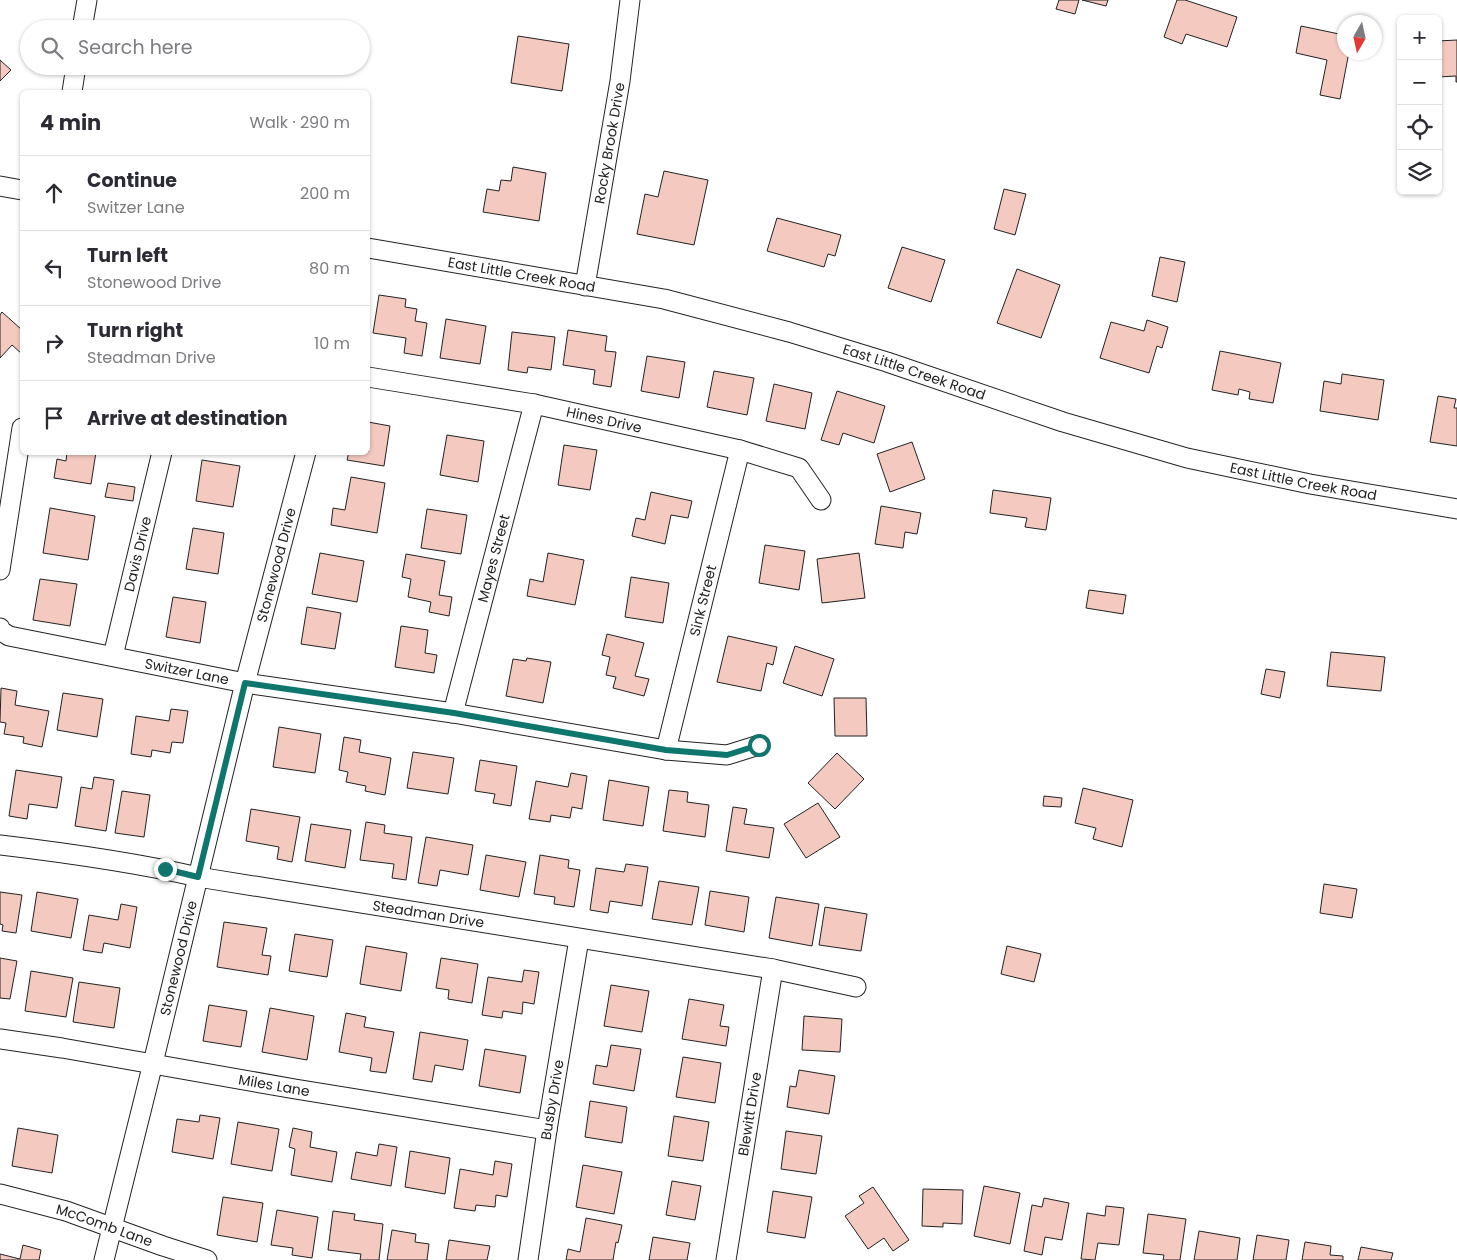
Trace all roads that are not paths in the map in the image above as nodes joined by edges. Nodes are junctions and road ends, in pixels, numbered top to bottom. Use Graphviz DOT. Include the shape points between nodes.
graph roads {
  1 [pos="87,0"];
  2 [pos="630,0"];
  3 [pos="84,20"];
  4 [pos="75,75"];
  5 [pos="72,90"];
  6 [pos="0,186"];
  7 [pos="20,190"];
  8 [pos="370,248"];
  9 [pos="585,286"];
  10 [pos="370,377"];
  11 [pos="534,404"];
  12 [pos="20,441"];
  13 [pos="740,450"];
  14 [pos="161,455"];
  15 [pos="305,455"];
  16 [pos="822,500"];
  17 [pos="1457,509"];
  18 [pos="0,570"];
  19 [pos="0,630"];
  20 [pos="113,656"];
  21 [pos="245,683"];
  22 [pos="454,713"];
  23 [pos="759,745"];
  24 [pos="666,750"];
  25 [pos="0,845"];
  26 [pos="198,877"];
  27 [pos="579,939"];
  28 [pos="773,969"];
  29 [pos="856,988"];
  30 [pos="0,1039"];
  31 [pos="153,1063"];
  32 [pos="548,1130"];
  33 [pos="0,1194"];
  34 [pos="112,1228"];
  35 [pos="104,1260"];
  36 [pos="207,1260"];
  37 [pos="528,1260"];
  38 [pos="726,1260"];
  1 -- 3 [label="street"];
  2 -- 9 [label="street, Rocky Brook Drive" via="620,81"];
  4 -- 5 [label="street"];
  6 -- 7 [label="street"];
  8 -- 9 [label="street, East Little Creek Road"];
  9 -- 17 [label="street, East Little Creek Road" via="664,299 789,332 1063,422 1187,458 1310,484"];
  10 -- 11 [label="street, Hines Drive"];
  11 -- 13 [label="street, Hines Drive"];
  11 -- 22 [label="street, Mayes Street"];
  12 -- 18 [label="street"];
  13 -- 16 [label="street, Hines Drive" via="799,468"];
  13 -- 24 [label="street, Sink Street"];
  14 -- 20 [label="street, Davis Drive"];
  15 -- 21 [label="street, Stonewood Drive"];
  19 -- 20 [label="street, Switzer Lane" via="9,636"];
  20 -- 21 [label="street, Switzer Lane"];
  21 -- 22 [label="street, Switzer Lane"];
  21 -- 26 [label="street, Stonewood Drive"];
  22 -- 24 [label="street, Switzer Lane"];
  23 -- 24 [label="street, Switzer Lane" via="727,755"];
  25 -- 26 [label="street, Steadman Drive" via="90,856"];
  26 -- 27 [label="street, Steadman Drive"];
  26 -- 31 [label="street, Stonewood Drive"];
  27 -- 28 [label="street, Steadman Drive"];
  27 -- 32 [label="street, Busby Drive"];
  28 -- 29 [label="street, Steadman Drive"];
  28 -- 38 [label="street, Blewitt Drive"];
  30 -- 31 [label="street, Miles Lane"];
  31 -- 32 [label="street, Miles Lane"];
  31 -- 34 [label="street, Stonewood Drive"];
  32 -- 37 [label="street, Busby Drive"];
  33 -- 34 [label="street, McComb Lane" via="66,1210"];
  34 -- 35 [label="street, Stonewood Drive"];
  34 -- 36 [label="street, McComb Lane"];
}
